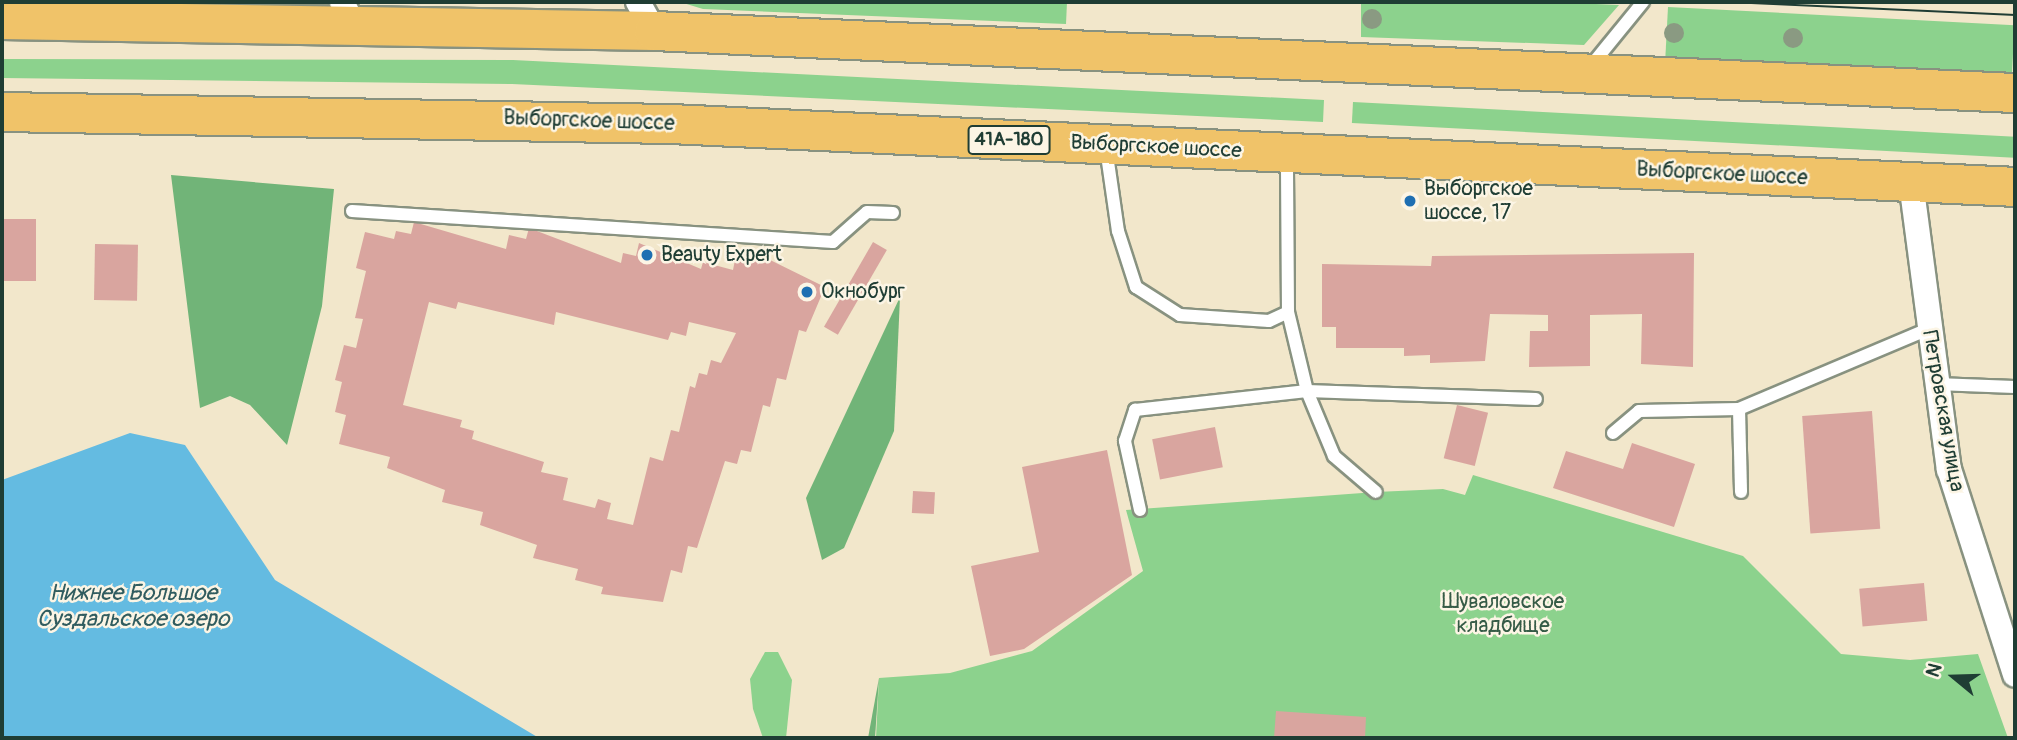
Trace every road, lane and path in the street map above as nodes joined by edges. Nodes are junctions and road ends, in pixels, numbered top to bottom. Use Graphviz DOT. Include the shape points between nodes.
graph roads {
  1 [pos="1643,2"];
  2 [pos="347,12"];
  3 [pos="646,16"];
  4 [pos="2,20"];
  5 [pos="1584,74"];
  6 [pos="2015,93"];
  7 [pos="2,112"];
  8 [pos="1106,144"];
  9 [pos="1287,153"];
  10 [pos="1911,183"];
  11 [pos="2015,187"];
  12 [pos="352,211"];
  13 [pos="893,213"];
  14 [pos="1288,312"];
  15 [pos="1928,330"];
  16 [pos="1936,384"];
  17 [pos="2015,387"];
  18 [pos="1307,391"];
  19 [pos="1536,399"];
  20 [pos="1739,409"];
  21 [pos="1613,433"];
  22 [pos="1376,492"];
  23 [pos="1741,492"];
  24 [pos="1140,510"];
  25 [pos="2015,674"];
  1 -- 5 [label="lane"];
  2 -- 3 [label="main road"];
  2 -- 4 [label="main road"];
  3 -- 5 [label="main road"];
  5 -- 6 [label="main road"];
  7 -- 8 [label="main road, Выборгское шоссе / 41А-180" via="507,118"];
  8 -- 9 [label="main road, Выборгское шоссе / 41А-180"];
  8 -- 14 [label="lane" via="1118,231 1136,287 1180,315 1269,321"];
  9 -- 10 [label="main road, Выборгское шоссе / 41А-180"];
  9 -- 14 [label="lane"];
  10 -- 11 [label="main road, Выборгское шоссе / 41А-180"];
  10 -- 15 [label="street, Петровская улица"];
  12 -- 13 [label="lane" via="833,242 867,212"];
  14 -- 18 [label="lane"];
  15 -- 16 [label="street, Петровская улица"];
  15 -- 20 [label="lane"];
  16 -- 17 [label="lane"];
  16 -- 25 [label="street, Петровская улица" via="1949,469"];
  18 -- 19 [label="lane"];
  18 -- 22 [label="lane" via="1334,456"];
  18 -- 24 [label="lane" via="1135,410 1125,440"];
  20 -- 21 [label="lane" via="1639,411"];
  20 -- 23 [label="lane"];
}
